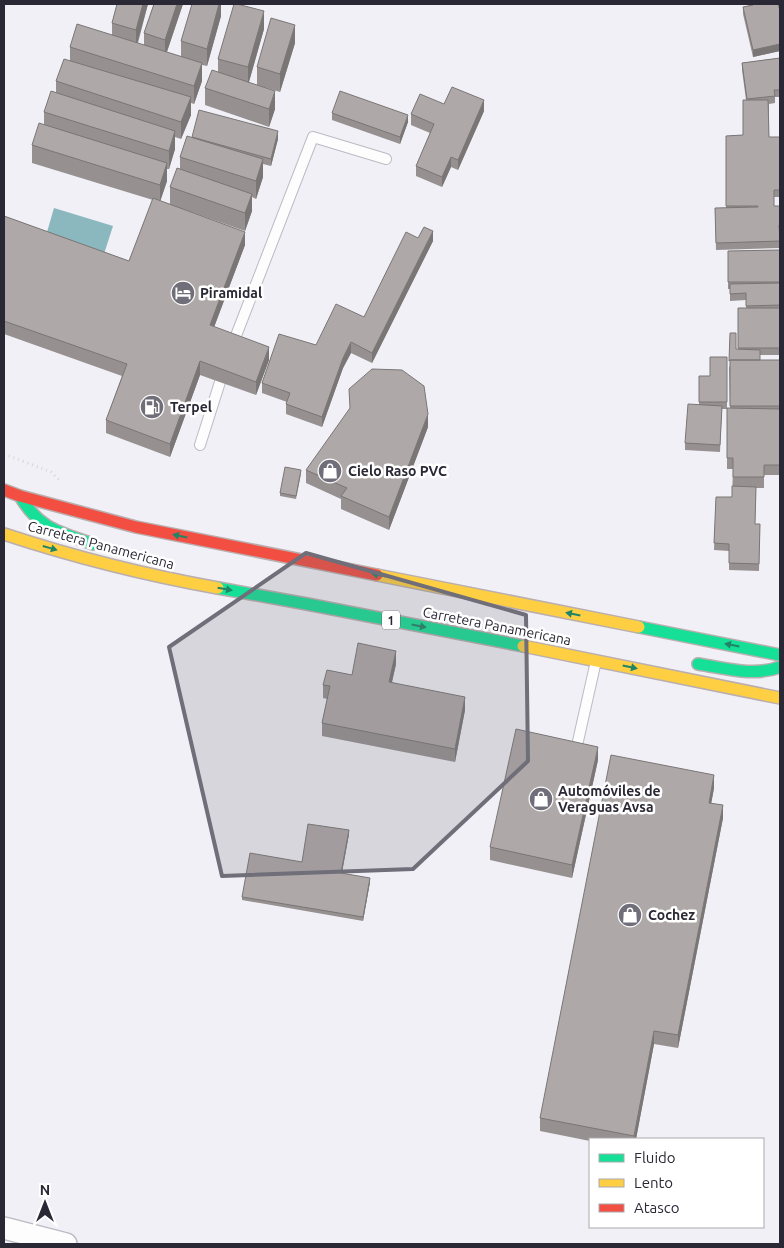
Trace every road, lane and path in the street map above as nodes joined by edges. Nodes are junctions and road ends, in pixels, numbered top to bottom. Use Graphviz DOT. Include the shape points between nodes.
graph roads {
  1 [pos="386,159"];
  2 [pos="232,346"];
  3 [pos="220,382"];
  4 [pos="200,445"];
  5 [pos="4,490"];
  6 [pos="20,496"];
  7 [pos="4,503"];
  8 [pos="4,534"];
  9 [pos="103,547"];
  10 [pos="130,558"];
  11 [pos="204,586"];
  12 [pos="780,654"];
  13 [pos="597,655"];
  14 [pos="691,663"];
  15 [pos="780,666"];
  16 [pos="780,698"];
  17 [pos="576,750"];
  18 [pos="4,1228"];
  19 [pos="66,1244"];
  1 -- 2 [label="lane" via="314,137"];
  3 -- 4 [label="lane"];
  5 -- 6 [label="highway, Carretera Panamericana"];
  6 -- 7 [label="highway"];
  6 -- 9 [label="highway" via="25,508 39,522"];
  12 -- 6 [label="highway, Carretera Panamericana, one-way" via="145,529"];
  8 -- 11 [label="highway, Carretera Panamericana / 1, one-way" via="114,566"];
  10 -- 11 [label="highway"];
  11 -- 13 [label="highway, Carretera Panamericana / 1, one-way" via="523,646"];
  13 -- 16 [label="highway, Carretera Panamericana / 1, one-way"];
  13 -- 17 [label="lane"];
  14 -- 15 [label="highway" via="756,672"];
  18 -- 19 [label="street"];
}
